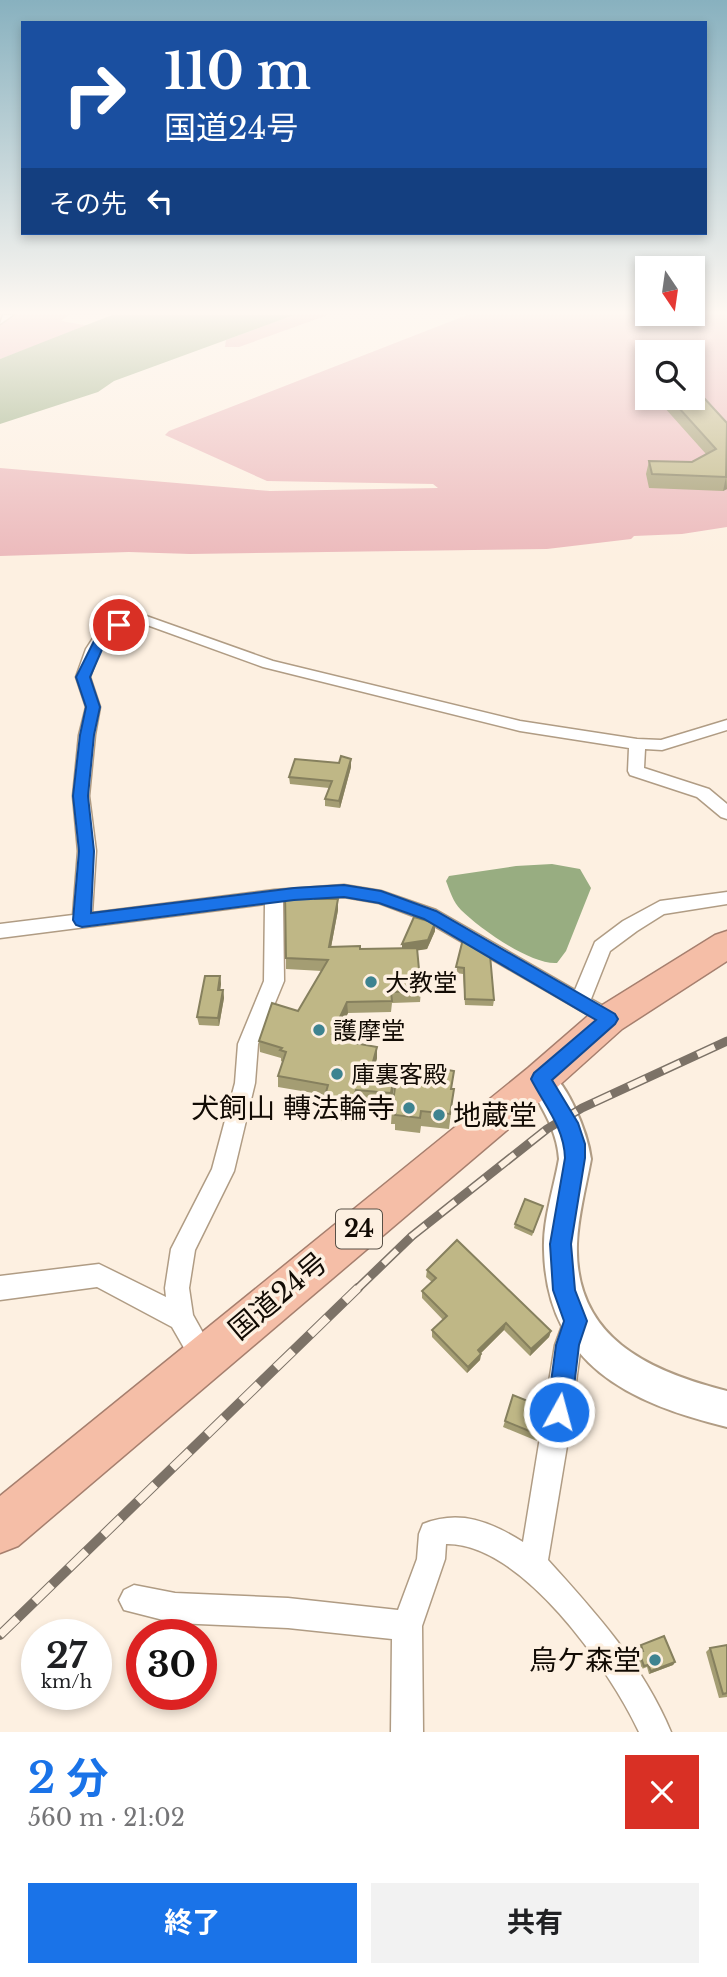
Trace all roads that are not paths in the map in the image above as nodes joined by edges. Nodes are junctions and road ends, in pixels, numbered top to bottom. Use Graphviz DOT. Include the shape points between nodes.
graph roads {
  1 [pos="727,725"];
  2 [pos="637,744"];
  3 [pos="727,813"];
  4 [pos="274,896"];
  5 [pos="727,898"];
  6 [pos="82,920"];
  7 [pos="0,931"];
  8 [pos="727,944"];
  9 [pos="594,1011"];
  10 [pos="541,1079"];
  11 [pos="0,1288"];
  12 [pos="181,1318"];
  13 [pos="576,1321"];
  14 [pos="204,1357"];
  15 [pos="727,1409"];
  16 [pos="0,1528"];
  17 [pos="533,1565"];
  18 [pos="134,1600"];
  19 [pos="407,1626"];
  20 [pos="407,1732"];
  21 [pos="655,1732"];
  1 -- 2 [label="street" via="662,745"];
  2 -- 3 [label="street" via="636,771 703,793"];
  2 -- 6 [label="street" via="520,726 268,664 135,616 102,635 83,677 93,707 81,796 87,851"];
  4 -- 6 [label="street"];
  4 -- 9 [label="street" via="344,891 381,897 430,915"];
  4 -- 12 [label="street" via="274,981 248,1044 244,1083 223,1171 183,1249 177,1288"];
  5 -- 9 [label="street" via="660,908 601,947"];
  6 -- 7 [label="street"];
  8 -- 9 [label="highway, 国道24号 / 24"];
  9 -- 10 [label="highway, 国道24号 / 24"];
  10 -- 13 [label="street" via="575,1144 560,1244 564,1290"];
  10 -- 14 [label="highway, 国道24号 / 24"];
  11 -- 12 [label="street" via="99,1275"];
  12 -- 14 [label="street"];
  13 -- 15 [label="street" via="602,1354 631,1376 680,1398"];
  13 -- 17 [label="street" via="568,1345"];
  14 -- 16 [label="highway, 国道24号 / 24"];
  17 -- 19 [label="street" via="485,1535 447,1528 433,1534 431,1559"];
  17 -- 21 [label="street" via="615,1657"];
  18 -- 19 [label="street" via="175,1608 288,1613"];
  19 -- 20 [label="street"];
}
